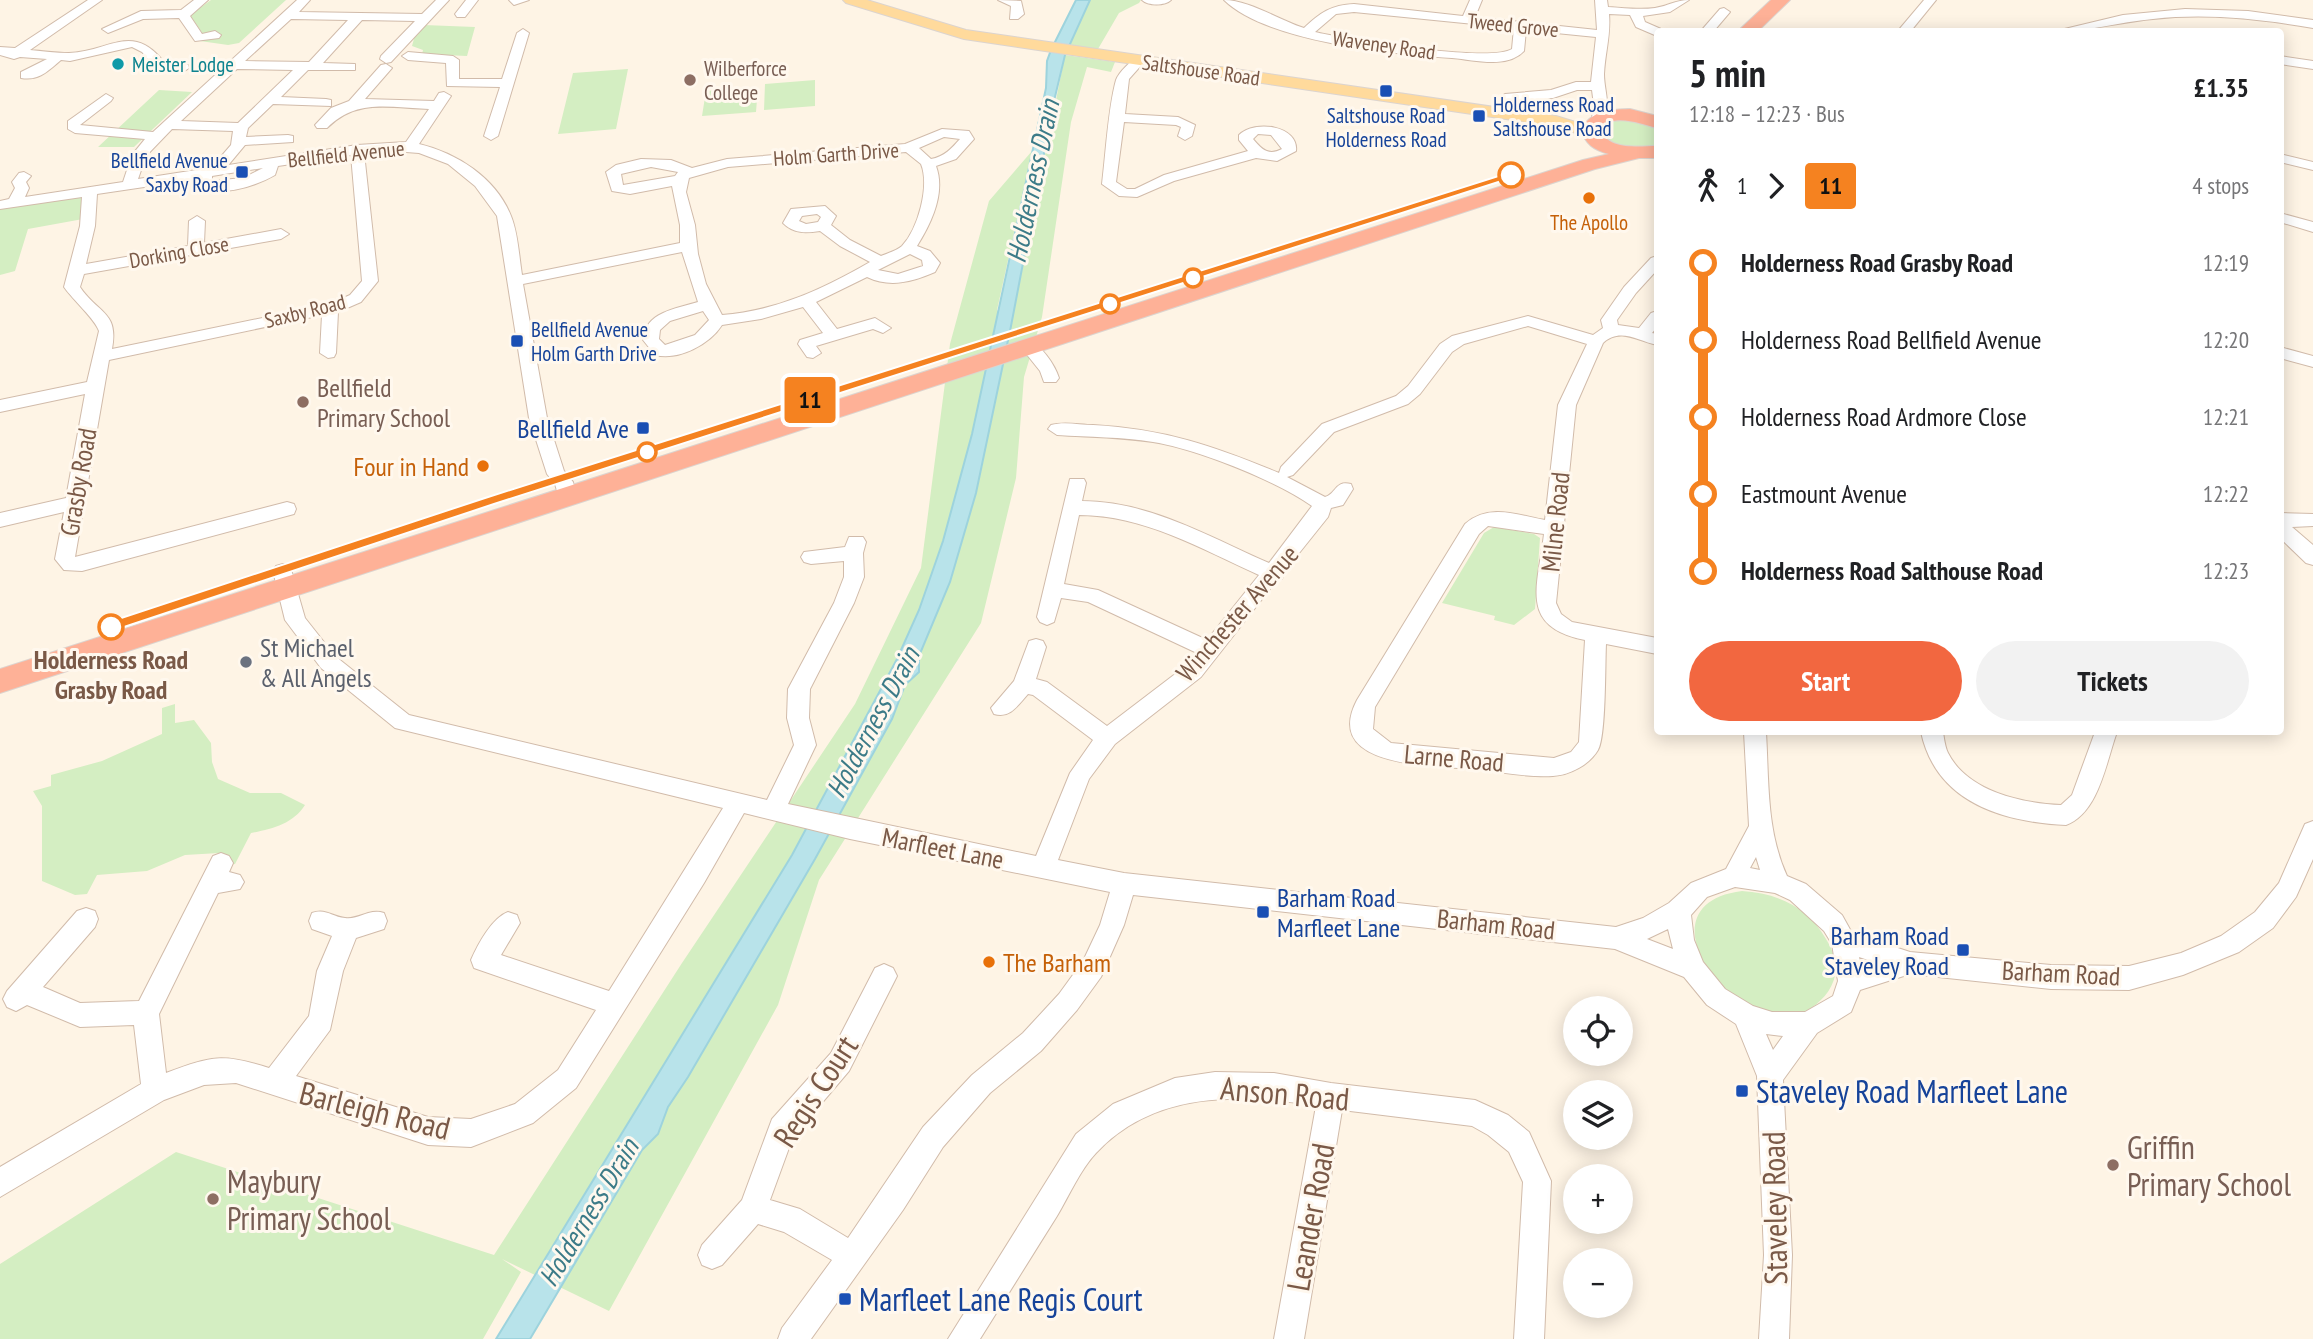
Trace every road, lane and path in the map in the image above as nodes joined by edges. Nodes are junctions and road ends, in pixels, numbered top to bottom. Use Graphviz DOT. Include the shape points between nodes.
graph roads {
  1 [pos="96,0"];
  2 [pos="202,0"];
  3 [pos="303,0"];
  4 [pos="443,0"];
  5 [pos="472,0"];
  6 [pos="523,0"];
  7 [pos="851,0"];
  8 [pos="1148,0"];
  9 [pos="1165,0"];
  10 [pos="1230,0"];
  11 [pos="1476,0"];
  12 [pos="1682,0"];
  13 [pos="1781,0"];
  14 [pos="1793,0"];
  15 [pos="1930,0"];
  16 [pos="147,1"];
  17 [pos="514,1"];
  18 [pos="1602,5"];
  19 [pos="1635,12"];
  20 [pos="1724,12"];
  21 [pos="184,14"];
  22 [pos="461,14"];
  23 [pos="141,15"];
  24 [pos="288,15"];
  25 [pos="358,17"];
  26 [pos="426,18"];
  27 [pos="1467,20"];
  28 [pos="2313,24"];
  29 [pos="1520,25"];
  30 [pos="1710,28"];
  31 [pos="1750,28"];
  32 [pos="1763,28"];
  33 [pos="1906,28"];
  34 [pos="2088,28"];
  35 [pos="108,29"];
  36 [pos="1654,31"];
  37 [pos="523,33"];
  38 [pos="1306,33"];
  39 [pos="1604,34"];
  40 [pos="217,41"];
  41 [pos="0,51"];
  42 [pos="404,51"];
  43 [pos="18,52"];
  44 [pos="57,57"];
  45 [pos="1139,61"];
  46 [pos="2284,61"];
  47 [pos="0,64"];
  48 [pos="234,65"];
  49 [pos="2313,65"];
  50 [pos="309,66"];
  51 [pos="350,67"];
  52 [pos="42,68"];
  53 [pos="183,68"];
  54 [pos="453,80"];
  55 [pos="506,83"];
  56 [pos="1598,86"];
  57 [pos="106,98"];
  58 [pos="1511,99"];
  59 [pos="270,100"];
  60 [pos="326,103"];
  61 [pos="354,103"];
  62 [pos="439,105"];
  63 [pos="1115,118"];
  64 [pos="1648,119"];
  65 [pos="1600,121"];
  66 [pos="169,125"];
  67 [pos="322,125"];
  68 [pos="240,134"];
  69 [pos="155,136"];
  70 [pos="491,136"];
  71 [pos="1185,136"];
  72 [pos="288,139"];
  73 [pos="410,146"];
  74 [pos="908,148"];
  75 [pos="357,149"];
  76 [pos="1654,152"];
  77 [pos="1257,153"];
  78 [pos="1631,155"];
  79 [pos="2284,159"];
  80 [pos="225,160"];
  81 [pos="930,163"];
  82 [pos="2313,166"];
  83 [pos="24,176"];
  84 [pos="129,184"];
  85 [pos="89,190"];
  86 [pos="8,204"];
  87 [pos="2284,217"];
  88 [pos="197,220"];
  89 [pos="823,226"];
  90 [pos="2313,227"];
  91 [pos="281,234"];
  92 [pos="688,246"];
  93 [pos="196,249"];
  94 [pos="907,249"];
  95 [pos="1654,264"];
  96 [pos="875,267"];
  97 [pos="77,270"];
  98 [pos="515,281"];
  99 [pos="807,301"];
  100 [pos="706,305"];
  101 [pos="330,309"];
  102 [pos="717,320"];
  103 [pos="883,328"];
  104 [pos="1611,328"];
  105 [pos="834,336"];
  106 [pos="1649,338"];
  107 [pos="1596,341"];
  108 [pos="1021,343"];
  109 [pos="328,353"];
  110 [pos="2284,353"];
  111 [pos="813,354"];
  112 [pos="101,356"];
  113 [pos="2313,362"];
  114 [pos="1050,378"];
  115 [pos="95,386"];
  116 [pos="0,406"];
  117 [pos="1057,429"];
  118 [pos="1287,471"];
  119 [pos="1077,483"];
  120 [pos="564,487"];
  121 [pos="1344,489"];
  122 [pos="74,503"];
  123 [pos="1322,504"];
  124 [pos="1073,508"];
  125 [pos="287,509"];
  126 [pos="0,520"];
  127 [pos="2284,520"];
  128 [pos="2312,520"];
  129 [pos="1555,529"];
  130 [pos="2284,531"];
  131 [pos="2299,542"];
  132 [pos="811,557"];
  133 [pos="2313,558"];
  134 [pos="1275,574"];
  135 [pos="285,579"];
  136 [pos="1054,590"];
  137 [pos="1046,617"];
  138 [pos="1596,636"];
  139 [pos="1654,646"];
  140 [pos="1036,647"];
  141 [pos="1212,651"];
  142 [pos="0,665"];
  143 [pos="0,681"];
  144 [pos="1023,685"];
  145 [pos="1002,708"];
  146 [pos="1755,735"];
  147 [pos="1933,735"];
  148 [pos="2105,735"];
  149 [pos="1107,738"];
  150 [pos="739,802"];
  151 [pos="783,813"];
  152 [pos="1760,827"];
  153 [pos="2313,831"];
  154 [pos="1043,868"];
  155 [pos="221,876"];
  156 [pos="1734,876"];
  157 [pos="1777,883"];
  158 [pos="1124,884"];
  159 [pos="1678,911"];
  160 [pos="86,919"];
  161 [pos="321,920"];
  162 [pos="375,921"];
  163 [pos="508,923"];
  164 [pos="347,930"];
  165 [pos="1616,938"];
  166 [pos="1844,941"];
  167 [pos="1910,963"];
  168 [pos="1693,969"];
  169 [pos="884,976"];
  170 [pos="1851,981"];
  171 [pos="615,1005"];
  172 [pos="146,1013"];
  173 [pos="1746,1016"];
  174 [pos="1808,1024"];
  175 [pos="1770,1076"];
  176 [pos="274,1083"];
  177 [pos="156,1090"];
  178 [pos="1331,1096"];
  179 [pos="0,1183"];
  180 [pos="753,1209"];
  181 [pos="712,1255"];
  182 [pos="852,1256"];
  183 [pos="793,1339"];
  184 [pos="963,1339"];
  185 [pos="1289,1339"];
  186 [pos="1529,1339"];
  187 [pos="1774,1339"];
  1 -- 43 [label="street"];
  2 -- 21 [label="street"];
  3 -- 24 [label="street"];
  4 -- 26 [label="street"];
  5 -- 22 [label="street"];
  6 -- 17 [label="street"];
  7 -- 45 [label="main road, Saltshouse Road" via="964,34"];
  8 -- 9 [label="street"];
  10 -- 38 [label="street, Waveney Road"];
  11 -- 27 [label="street"];
  12 -- 19 [label="street" via="1667,9"];
  13 -- 31 [label="highway"];
  14 -- 32 [label="highway"];
  15 -- 33 [label="street"];
  16 -- 23 [label="street" via="137,8"];
  18 -- 19 [label="street"];
  18 -- 39 [label="street"];
  19 -- 36 [label="street" via="1640,24"];
  20 -- 30 [label="street"];
  21 -- 23 [label="street"];
  21 -- 40 [label="street" via="197,35 191,44"];
  23 -- 35 [label="street"];
  24 -- 25 [label="street"];
  24 -- 48 [label="street"];
  25 -- 26 [label="street"];
  25 -- 50 [label="street"];
  26 -- 42 [label="street"];
  27 -- 29 [label="street, Tweed Grove"];
  27 -- 38 [label="street, Tweed Grove" via="1339,8 1321,15"];
  28 -- 34 [label="street" via="2228,12 2137,11"];
  29 -- 38 [label="street, Waveney Road" via="1518,51 1496,58 1398,50"];
  29 -- 39 [label="street, Tweed Grove"];
  37 -- 55 [label="street"];
  39 -- 56 [label="street"];
  41 -- 43 [label="street"];
  42 -- 54 [label="street" via="453,60"];
  42 -- 61 [label="street" via="386,64"];
  43 -- 44 [label="street"];
  43 -- 47 [label="street"];
  44 -- 52 [label="street"];
  44 -- 53 [label="street" via="90,55 133,43 147,49 159,64"];
  45 -- 63 [label="street" via="1122,78"];
  45 -- 65 [label="main road, Saltshouse Road" via="1556,121"];
  46 -- 49 [label="street"];
  48 -- 50 [label="street"];
  48 -- 66 [label="street"];
  50 -- 51 [label="street"];
  50 -- 59 [label="street"];
  54 -- 55 [label="street"];
  54 -- 62 [label="street"];
  55 -- 70 [label="street"];
  56 -- 58 [label="street"];
  56 -- 65 [label="street"];
  57 -- 69 [label="street" via="73,124 75,129"];
  59 -- 60 [label="street"];
  59 -- 68 [label="street"];
  61 -- 62 [label="street"];
  61 -- 67 [label="street" via="336,111"];
  62 -- 73 [label="street"];
  63 -- 71 [label="street" via="1178,121 1188,125"];
  63 -- 77 [label="street" via="1109,184 1124,193 1138,193 1169,178"];
  64 -- 65 [label="highway"];
  65 -- 78 [label="highway" via="1606,148"];
  65 -- 108 [label="highway" via="1590,147"];
  66 -- 68 [label="street"];
  66 -- 69 [label="street"];
  68 -- 72 [label="street"];
  68 -- 80 [label="street"];
  69 -- 84 [label="street" via="139,155"];
  73 -- 75 [label="street, Bellfield Avenue"];
  73 -- 98 [label="street, Bellfield Avenue" via="449,157 497,204 504,216"];
  74 -- 81 [label="street, Holm Garth Drive"];
  74 -- 81 [label="street" via="942,133 964,134 967,139 954,154 944,162"];
  74 -- 92 [label="street, Holm Garth Drive" via="727,163 684,176 680,202"];
  75 -- 84 [label="street, Bellfield Avenue"];
  75 -- 101 [label="street, Saxby Road" via="370,281 365,292"];
  76 -- 78 [label="highway"];
  78 -- 108 [label="highway" via="1590,163"];
  79 -- 82 [label="street"];
  81 -- 94 [label="street, Holm Garth Drive" via="931,204"];
  83 -- 86 [label="street" via="19,182 22,188"];
  84 -- 85 [label="street, Bellfield Avenue"];
  85 -- 86 [label="street, Bellfield Avenue"];
  85 -- 97 [label="street, Grasby Road"];
  87 -- 90 [label="street"];
  88 -- 93 [label="street"];
  89 -- 96 [label="street"];
  91 -- 93 [label="street, Dorking Close"];
  92 -- 98 [label="street"];
  92 -- 100 [label="street, Holm Garth Drive"];
  93 -- 97 [label="street, Dorking Close"];
  94 -- 96 [label="street"];
  94 -- 96 [label="street" via="928,256 932,262 929,269 881,280"];
  95 -- 104 [label="street, Milne Road" via="1609,320"];
  96 -- 99 [label="street"];
  97 -- 112 [label="street, Grasby Road" via="72,287 107,331"];
  98 -- 120 [label="street, Bellfield Avenue" via="538,418"];
  99 -- 102 [label="street" via="737,320"];
  99 -- 105 [label="street"];
  100 -- 102 [label="street, Holm Garth Drive"];
  100 -- 102 [label="street" via="664,318 652,328 652,340 661,351 682,348 710,333"];
  101 -- 109 [label="street"];
  101 -- 112 [label="street, Saxby Road"];
  103 -- 105 [label="street" via="875,323"];
  104 -- 106 [label="street"];
  104 -- 107 [label="street, Milne Road"];
  105 -- 111 [label="street" via="806,344"];
  107 -- 118 [label="street" via="1528,321 1458,340 1402,400 1328,428"];
  107 -- 129 [label="street, Milne Road" via="1567,405"];
  108 -- 114 [label="street" via="1048,370"];
  108 -- 120 [label="highway"];
  110 -- 113 [label="street"];
  112 -- 115 [label="street, Grasby Road"];
  115 -- 116 [label="street"];
  115 -- 122 [label="street, Grasby Road"];
  117 -- 123 [label="street" via="1079,427 1165,438 1280,482"];
  119 -- 124 [label="street"];
  120 -- 135 [label="highway"];
  121 -- 123 [label="street, Winchester Avenue" via="1336,500"];
  122 -- 125 [label="street, Grasby Road" via="65,559 71,565"];
  122 -- 126 [label="street"];
  123 -- 134 [label="street, Winchester Avenue" via="1321,512"];
  124 -- 134 [label="street" via="1104,508 1147,517"];
  124 -- 136 [label="street"];
  127 -- 128 [label="street"];
  128 -- 131 [label="street"];
  129 -- 138 [label="street, Milne Road" via="1546,603 1553,620 1567,629"];
  129 -- 138 [label="street, Larne Road" via="1483,519 1472,529 1365,706 1360,722 1367,741 1387,752 1554,767 1579,758 1590,744"];
  130 -- 131 [label="street"];
  131 -- 133 [label="street"];
  132 -- 151 [label="street" via="855,548 854,577 799,689 798,718 806,745"];
  134 -- 141 [label="street, Winchester Avenue"];
  135 -- 142 [label="highway"];
  135 -- 143 [label="highway"];
  135 -- 150 [label="street, Marfleet Lane" via="295,621 328,662 403,722"];
  136 -- 137 [label="street"];
  136 -- 141 [label="street" via="1091,595"];
  138 -- 139 [label="street, Milne Road"];
  140 -- 144 [label="street"];
  141 -- 149 [label="street, Winchester Avenue" via="1194,671"];
  144 -- 145 [label="street"];
  144 -- 149 [label="street" via="1039,688"];
  146 -- 152 [label="street"];
  147 -- 148 [label="street" via="1939,758 1955,778 1989,801 2041,816 2066,816 2081,801"];
  149 -- 154 [label="street, Winchester Avenue" via="1081,773"];
  150 -- 151 [label="street, Marfleet Lane"];
  150 -- 171 [label="street, Barleigh Road"];
  151 -- 154 [label="street, Marfleet Lane"];
  152 -- 156 [label="street"];
  152 -- 157 [label="street"];
  153 -- 167 [label="street, Barham Road" via="2288,890 2264,920 2230,944 2183,964 2129,978 2052,977"];
  154 -- 158 [label="street, Marfleet Lane"];
  155 -- 172 [label="street"];
  156 -- 157 [label="street"];
  156 -- 159 [label="street" via="1699,890"];
  157 -- 166 [label="street" via="1798,892"];
  158 -- 165 [label="street, Barham Road"];
  158 -- 182 [label="street" via="1092,969 1068,1002 1032,1042 981,1084 933,1137"];
  159 -- 165 [label="street, Barham Road" via="1650,928"];
  159 -- 168 [label="street"];
  160 -- 172 [label="street" via="21,994 80,1015"];
  161 -- 164 [label="street"];
  162 -- 164 [label="street"];
  163 -- 171 [label="street" via="483,960"];
  164 -- 176 [label="street" via="330,971 321,1021"];
  165 -- 168 [label="street, Barham Road"];
  166 -- 167 [label="street, Barham Road"];
  166 -- 170 [label="street"];
  167 -- 170 [label="street, Barham Road"];
  168 -- 173 [label="street" via="1716,997"];
  169 -- 180 [label="street, Regis Court" via="840,1062 782,1129"];
  170 -- 174 [label="street" via="1842,1004"];
  171 -- 176 [label="street, Barleigh Road" via="567,1079 523,1114 471,1133 428,1131"];
  172 -- 177 [label="street"];
  173 -- 174 [label="street" via="1772,1024"];
  173 -- 175 [label="street, Staveley Road"];
  174 -- 175 [label="street"];
  175 -- 187 [label="street, Staveley Road" via="1778,1255"];
  176 -- 177 [label="street, Barleigh Road" via="236,1070 204,1072"];
  177 -- 179 [label="street, Barleigh Road"];
  178 -- 184 [label="street, Anson Road" via="1274,1086 1215,1084 1175,1091 1123,1113 1086,1144"];
  178 -- 185 [label="street, Leander Road"];
  178 -- 186 [label="street, Anson Road" via="1475,1113 1519,1142 1537,1181"];
  180 -- 181 [label="street, Regis Court"];
  180 -- 182 [label="street" via="790,1219"];
  182 -- 183 [label="street"];
}
